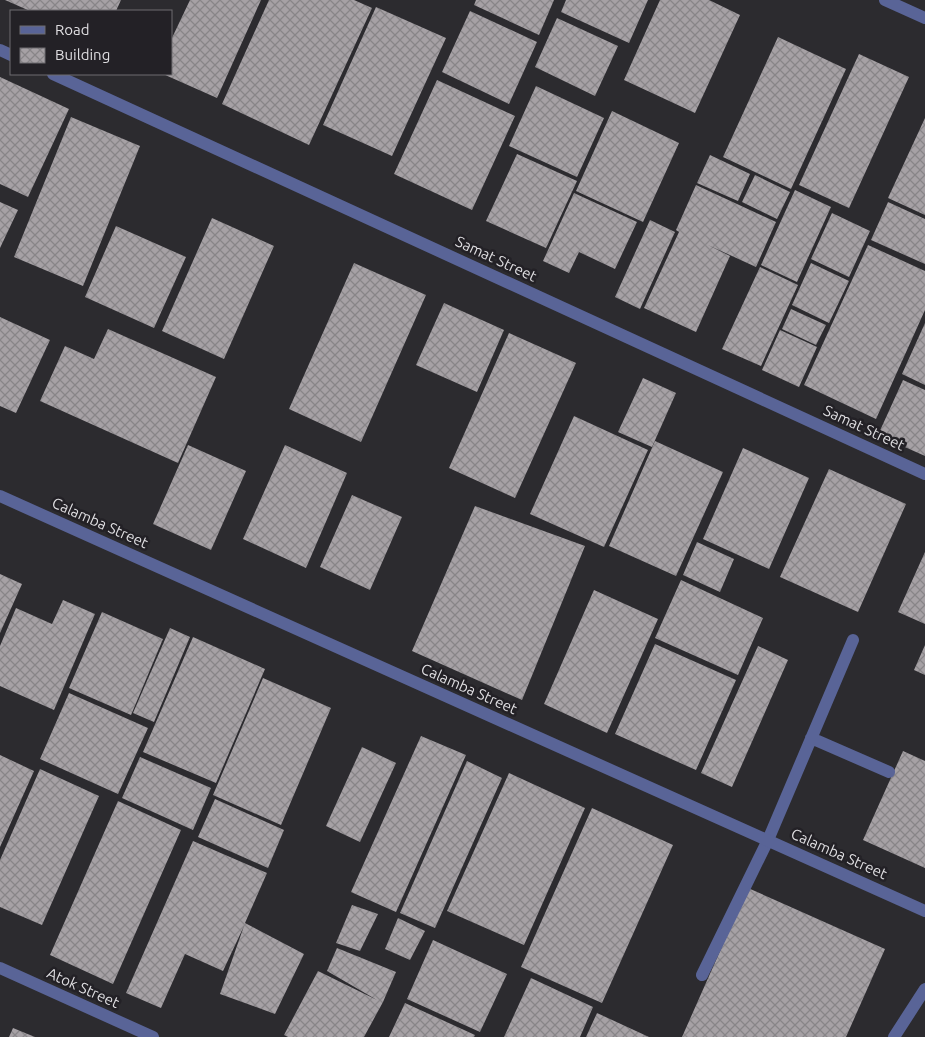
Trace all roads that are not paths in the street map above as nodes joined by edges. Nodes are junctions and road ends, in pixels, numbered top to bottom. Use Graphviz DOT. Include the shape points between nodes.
graph roads {
  1 [pos="885,0"];
  2 [pos="925,18"];
  3 [pos="55,75"];
  4 [pos="925,474"];
  5 [pos="0,496"];
  6 [pos="853,640"];
  7 [pos="811,738"];
  8 [pos="889,772"];
  9 [pos="768,840"];
  10 [pos="925,911"];
  11 [pos="0,968"];
  12 [pos="702,975"];
  13 [pos="925,988"];
  14 [pos="153,1037"];
  15 [pos="894,1037"];
  1 -- 2 [label="street"];
  3 -- 4 [label="street, Samat Street"];
  5 -- 9 [label="street, Calamba Street"];
  6 -- 7 [label="street"];
  7 -- 8 [label="street"];
  7 -- 9 [label="street"];
  9 -- 10 [label="street, Calamba Street"];
  9 -- 12 [label="street"];
  11 -- 14 [label="street, Atok Street"];
  13 -- 15 [label="street"];
}
